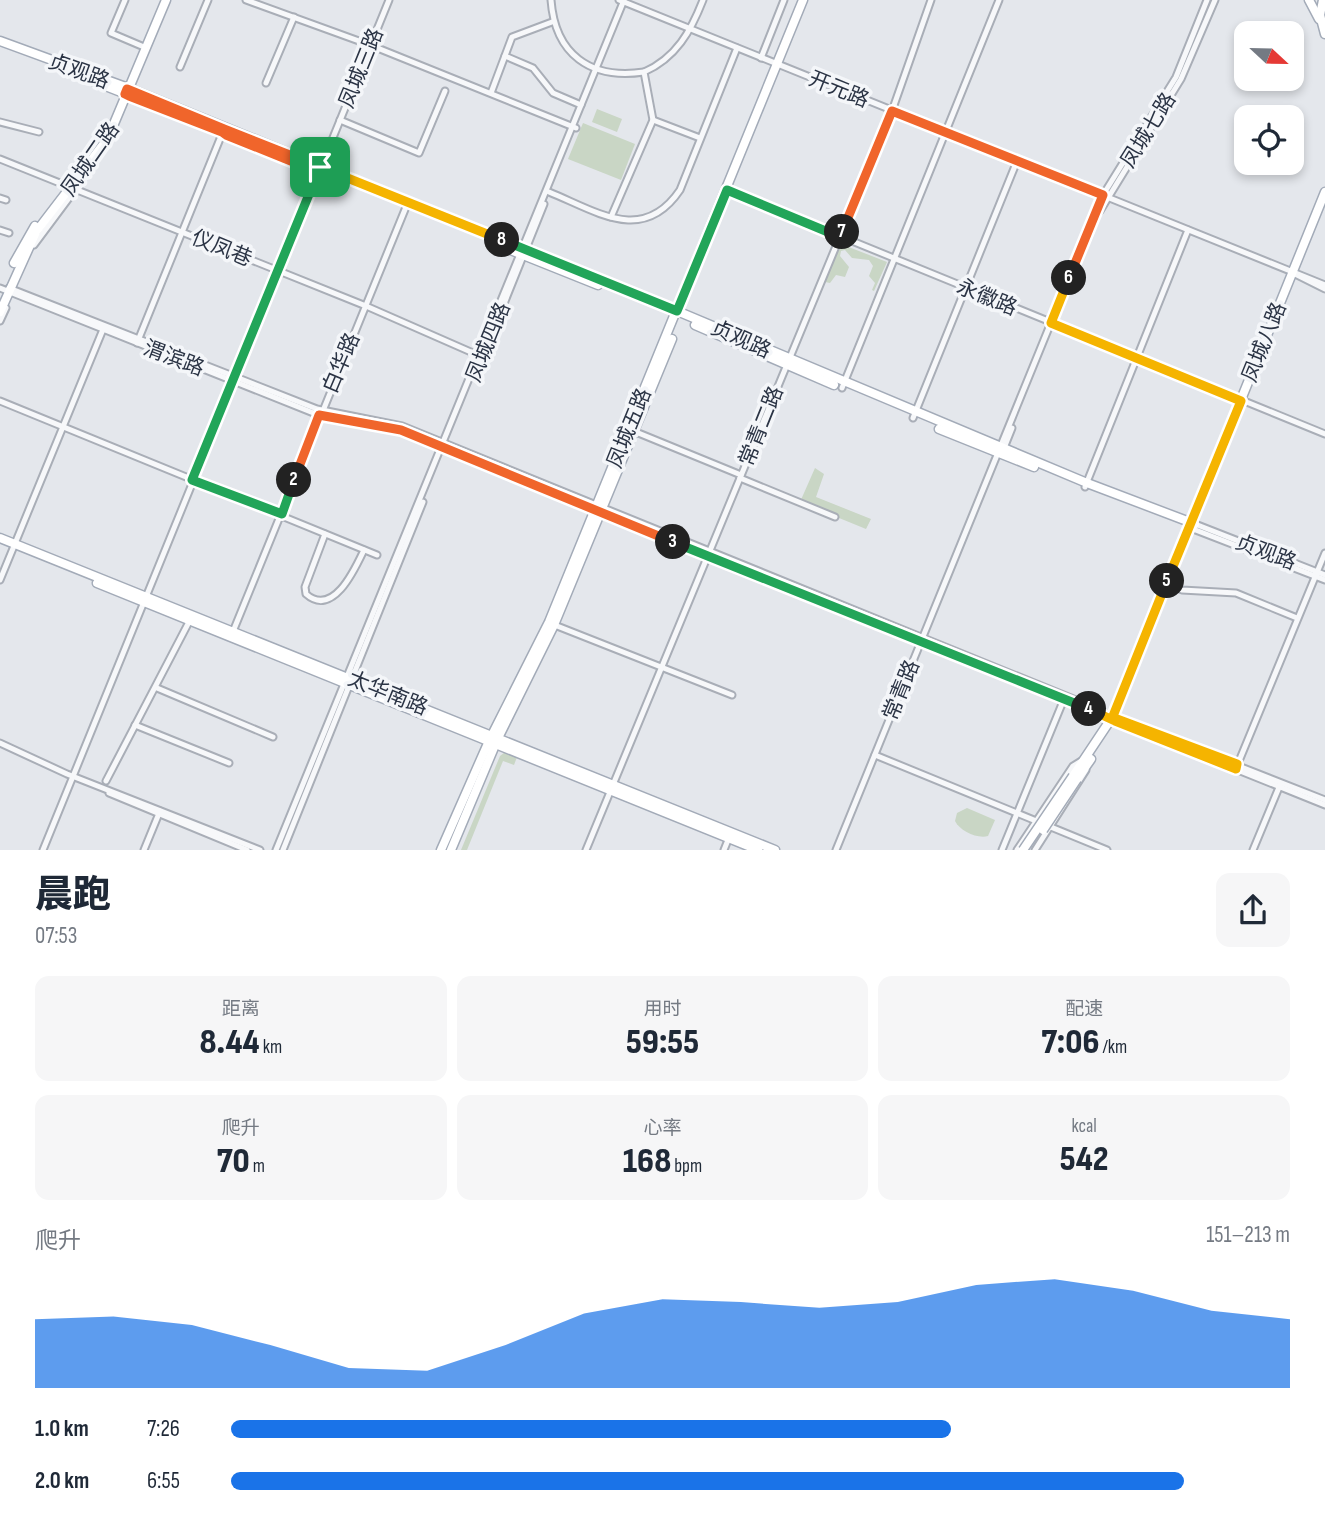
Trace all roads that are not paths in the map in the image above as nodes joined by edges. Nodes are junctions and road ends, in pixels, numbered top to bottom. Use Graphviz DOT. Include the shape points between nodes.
graph roads {
  1 [pos="125,0"];
  2 [pos="164,0"];
  3 [pos="208,0"];
  4 [pos="246,0"];
  5 [pos="388,0"];
  6 [pos="551,0"];
  7 [pos="703,0"];
  8 [pos="784,0"];
  9 [pos="806,0"];
  10 [pos="931,0"];
  11 [pos="999,0"];
  12 [pos="1208,0"];
  13 [pos="1215,0"];
  14 [pos="1309,0"];
  15 [pos="1323,0"];
  16 [pos="624,1"];
  17 [pos="294,17"];
  18 [pos="552,22"];
  19 [pos="691,29"];
  20 [pos="1324,33"];
  21 [pos="0,44"];
  22 [pos="370,45"];
  23 [pos="144,47"];
  24 [pos="737,48"];
  25 [pos="505,56"];
  26 [pos="761,58"];
  27 [pos="779,66"];
  28 [pos="180,67"];
  29 [pos="597,70"];
  30 [pos="644,72"];
  31 [pos="267,83"];
  32 [pos="445,91"];
  33 [pos="128,92"];
  34 [pos="491,93"];
  35 [pos="581,105"];
  36 [pos="892,111"];
  37 [pos="340,120"];
  38 [pos="653,120"];
  39 [pos="0,122"];
  40 [pos="574,127"];
  41 [pos="223,131"];
  42 [pos="38,132"];
  43 [pos="944,132"];
  44 [pos="701,138"];
  45 [pos="0,159"];
  46 [pos="1017,161"];
  47 [pos="319,169"];
  48 [pos="72,188"];
  49 [pos="729,190"];
  50 [pos="549,192"];
  51 [pos="1325,192"];
  52 [pos="1105,196"];
  53 [pos="1325,204"];
  54 [pos="406,207"];
  55 [pos="611,217"];
  56 [pos="0,230"];
  57 [pos="1188,230"];
  58 [pos="182,232"];
  59 [pos="9,233"];
  60 [pos="840,237"];
  61 [pos="523,252"];
  62 [pos="894,259"];
  63 [pos="279,271"];
  64 [pos="1295,275"];
  65 [pos="1325,287"];
  66 [pos="965,288"];
  67 [pos="6,290"];
  68 [pos="366,306"];
  69 [pos="0,312"];
  70 [pos="679,315"];
  71 [pos="0,321"];
  72 [pos="1053,323"];
  73 [pos="104,328"];
  74 [pos="138,342"];
  75 [pos="480,356"];
  76 [pos="1138,359"];
  77 [pos="787,363"];
  78 [pos="233,379"];
  79 [pos="843,386"];
  80 [pos="0,401"];
  81 [pos="1243,401"];
  82 [pos="320,412"];
  83 [pos="914,415"];
  84 [pos="62,426"];
  85 [pos="631,430"];
  86 [pos="1325,434"];
  87 [pos="444,447"];
  88 [pos="1001,451"];
  89 [pos="741,477"];
  90 [pos="192,480"];
  91 [pos="1086,485"];
  92 [pos="599,511"];
  93 [pos="282,514"];
  94 [pos="835,517"];
  95 [pos="1192,526"];
  96 [pos="325,534"];
  97 [pos="0,538"];
  98 [pos="0,543"];
  99 [pos="14,546"];
  100 [pos="364,550"];
  101 [pos="709,553"];
  102 [pos="1325,553"];
  103 [pos="377,555"];
  104 [pos="1317,574"];
  105 [pos="1325,577"];
  106 [pos="0,580"];
  107 [pos="1169,584"];
  108 [pos="147,600"];
  109 [pos="1297,618"];
  110 [pos="190,620"];
  111 [pos="551,623"];
  112 [pos="232,634"];
  113 [pos="922,639"];
  114 [pos="661,667"];
  115 [pos="349,681"];
  116 [pos="157,688"];
  117 [pos="732,695"];
  118 [pos="1064,697"];
  119 [pos="1114,718"];
  120 [pos="135,725"];
  121 [pos="273,737"];
  122 [pos="494,740"];
  123 [pos="0,745"];
  124 [pos="875,755"];
  125 [pos="1085,762"];
  126 [pos="229,763"];
  127 [pos="1236,766"];
  128 [pos="73,777"];
  129 [pos="1075,777"];
  130 [pos="106,781"];
  131 [pos="1281,784"];
  132 [pos="612,787"];
  133 [pos="1325,803"];
  134 [pos="160,811"];
  135 [pos="1017,813"];
  136 [pos="1037,820"];
  137 [pos="1051,827"];
  138 [pos="732,836"];
  139 [pos="43,850"];
  140 [pos="144,850"];
  141 [pos="247,850"];
  142 [pos="260,850"];
  143 [pos="276,850"];
  144 [pos="283,850"];
  145 [pos="441,850"];
  146 [pos="451,850"];
  147 [pos="586,850"];
  148 [pos="727,850"];
  149 [pos="758,850"];
  150 [pos="775,850"];
  151 [pos="836,850"];
  152 [pos="1002,850"];
  153 [pos="1017,850"];
  154 [pos="1023,850"];
  155 [pos="1030,850"];
  156 [pos="1035,850"];
  157 [pos="1107,850"];
  158 [pos="1253,850"];
  1 -- 23 [label="street" via="111,33"];
  2 -- 23 [label="main road, 凤城二路"];
  2 -- 33 [label="main road, 凤城二路"];
  3 -- 28 [label="street"];
  4 -- 17 [label="street"];
  5 -- 22 [label="street, 凤城三路"];
  6 -- 18 [label="street"];
  7 -- 19 [label="street"];
  8 -- 26 [label="street"];
  9 -- 27 [label="main road, 凤城五路"];
  10 -- 36 [label="street, 常青二路"];
  11 -- 43 [label="street"];
  12 -- 52 [label="street, 凤城七路" via="1176,77"];
  13 -- 52 [label="street, 凤城七路" via="1181,79"];
  14 -- 20 [label="main road"];
  15 -- 20 [label="main road"];
  16 -- 19 [label="street, 开元路"];
  16 -- 29 [label="street, 凤城四路"];
  17 -- 22 [label="street"];
  17 -- 31 [label="street"];
  18 -- 25 [label="street" via="512,37"];
  18 -- 29 [label="street" via="574,56"];
  19 -- 24 [label="street, 开元路"];
  19 -- 30 [label="street" via="670,56"];
  21 -- 33 [label="main road, 贞观路"];
  22 -- 34 [label="street"];
  22 -- 37 [label="street, 凤城三路"];
  23 -- 33 [label="main road, 凤城二路"];
  24 -- 26 [label="street, 开元路"];
  24 -- 44 [label="street"];
  25 -- 34 [label="street"];
  25 -- 35 [label="street" via="533,68 553,93"];
  26 -- 27 [label="street, 开元路"];
  27 -- 36 [label="street, 开元路"];
  27 -- 49 [label="main road, 凤城五路"];
  29 -- 30 [label="street" via="623,75"];
  29 -- 35 [label="street, 凤城四路"];
  29 -- 40 [label="street, 凤城四路"];
  30 -- 38 [label="street"];
  32 -- 37 [label="street" via="419,153"];
  33 -- 41 [label="main road, 贞观路"];
  33 -- 48 [label="main road, 凤城二路"];
  34 -- 40 [label="street"];
  35 -- 40 [label="street, 凤城四路"];
  36 -- 43 [label="street, 开元路"];
  36 -- 60 [label="street, 常青二路"];
  37 -- 47 [label="street, 凤城三路"];
  38 -- 44 [label="street"];
  38 -- 55 [label="street"];
  39 -- 42 [label="street"];
  40 -- 50 [label="street, 凤城四路"];
  40 -- 61 [label="street, 凤城四路"];
  41 -- 47 [label="main road, 贞观路"];
  41 -- 58 [label="street"];
  43 -- 46 [label="street, 开元路"];
  43 -- 62 [label="street"];
  44 -- 55 [label="street" via="680,190 665,209 632,221"];
  45 -- 48 [label="street, 仪凤巷"];
  46 -- 52 [label="street, 开元路"];
  46 -- 66 [label="street"];
  47 -- 54 [label="main road, 贞观路"];
  47 -- 61 [label="main road, 贞观路"];
  47 -- 63 [label="street, 凤城三路"];
  48 -- 58 [label="street, 仪凤巷"];
  48 -- 67 [label="main road, 凤城二路" via="28,235"];
  49 -- 60 [label="street, 永徽路"];
  49 -- 70 [label="main road, 凤城五路"];
  50 -- 55 [label="street"];
  50 -- 61 [label="street, 凤城四路"];
  51 -- 64 [label="main road, 凤城八路"];
  52 -- 57 [label="street, 开元路"];
  52 -- 72 [label="street, 凤城七路"];
  53 -- 64 [label="main road, 凤城八路"];
  54 -- 61 [label="main road, 贞观路"];
  54 -- 68 [label="street, 白华路"];
  56 -- 59 [label="street"];
  57 -- 64 [label="street, 开元路"];
  57 -- 76 [label="street"];
  58 -- 63 [label="street, 仪凤巷"];
  58 -- 74 [label="street"];
  60 -- 62 [label="street, 永徽路"];
  60 -- 77 [label="street, 常青二路"];
  61 -- 70 [label="main road, 贞观路"];
  61 -- 75 [label="street, 凤城四路"];
  62 -- 66 [label="street, 永徽路"];
  62 -- 79 [label="street"];
  63 -- 68 [label="street, 仪凤巷"];
  63 -- 78 [label="street, 凤城三路"];
  64 -- 65 [label="street, 开元路"];
  64 -- 81 [label="main road, 凤城八路"];
  66 -- 72 [label="street, 永徽路"];
  66 -- 83 [label="street"];
  67 -- 69 [label="main road, 凤城二路"];
  67 -- 71 [label="street"];
  67 -- 73 [label="street, 渭滨路"];
  68 -- 75 [label="street, 仪凤巷"];
  68 -- 82 [label="street, 白华路"];
  70 -- 77 [label="main road, 贞观路"];
  70 -- 85 [label="main road, 凤城五路"];
  72 -- 76 [label="street, 永徽路"];
  72 -- 88 [label="street, 凤城七路"];
  73 -- 74 [label="street, 渭滨路"];
  73 -- 84 [label="street"];
  74 -- 78 [label="street, 渭滨路"];
  75 -- 87 [label="street, 凤城四路"];
  76 -- 81 [label="street, 永徽路"];
  76 -- 91 [label="street"];
  77 -- 79 [label="main road, 贞观路"];
  77 -- 89 [label="street, 常青二路"];
  78 -- 82 [label="street, 渭滨路"];
  78 -- 90 [label="street, 凤城三路"];
  79 -- 83 [label="main road, 贞观路"];
  80 -- 84 [label="street"];
  81 -- 86 [label="street, 永徽路"];
  81 -- 95 [label="main road, 凤城八路"];
  82 -- 87 [label="street, 渭滨路" via="382,419"];
  82 -- 93 [label="street, 白华路"];
  83 -- 88 [label="main road, 贞观路"];
  84 -- 90 [label="street"];
  84 -- 99 [label="street"];
  85 -- 89 [label="street"];
  85 -- 92 [label="main road, 凤城五路"];
  87 -- 92 [label="street, 渭滨路"];
  87 -- 115 [label="street, 凤城四路"];
  88 -- 91 [label="main road, 贞观路"];
  88 -- 113 [label="street, 常青路"];
  89 -- 94 [label="street"];
  89 -- 101 [label="street, 常青二路"];
  90 -- 93 [label="street"];
  90 -- 108 [label="street, 凤城三路"];
  91 -- 95 [label="main road, 贞观路"];
  92 -- 101 [label="street, 渭滨路"];
  92 -- 111 [label="main road, 凤城五路"];
  93 -- 96 [label="street"];
  93 -- 112 [label="street, 白华路"];
  95 -- 104 [label="street, 贞观路"];
  95 -- 107 [label="main road, 凤城八路"];
  96 -- 100 [label="street"];
  96 -- 100 [label="street" via="305,587 314,600 343,589"];
  97 -- 99 [label="main road, 太华南路"];
  98 -- 99 [label="main road, 太华南路"];
  99 -- 106 [label="street"];
  99 -- 108 [label="main road, 太华南路"];
  100 -- 103 [label="street"];
  101 -- 113 [label="street, 渭滨路"];
  101 -- 114 [label="street, 常青二路"];
  102 -- 104 [label="street"];
  104 -- 105 [label="street, 贞观路"];
  104 -- 109 [label="street"];
  107 -- 109 [label="street" via="1182,590 1236,593"];
  107 -- 119 [label="main road, 凤城八路"];
  108 -- 110 [label="main road, 太华南路"];
  108 -- 112 [label="main road, 太华南路"];
  108 -- 128 [label="street, 凤城三路"];
  109 -- 127 [label="street"];
  110 -- 112 [label="main road, 太华南路"];
  110 -- 116 [label="street"];
  111 -- 114 [label="street"];
  111 -- 122 [label="main road, 凤城五路"];
  112 -- 115 [label="main road, 太华南路"];
  113 -- 118 [label="street, 渭滨路"];
  113 -- 124 [label="street, 常青路"];
  114 -- 117 [label="street"];
  114 -- 132 [label="street, 常青二路"];
  115 -- 122 [label="main road, 太华南路"];
  115 -- 143 [label="street"];
  115 -- 144 [label="street"];
  116 -- 120 [label="street"];
  116 -- 121 [label="street"];
  118 -- 119 [label="street, 渭滨路"];
  118 -- 135 [label="street"];
  119 -- 125 [label="main road, 凤城八路"];
  119 -- 127 [label="street, 渭滨路"];
  120 -- 126 [label="street"];
  120 -- 130 [label="street"];
  122 -- 132 [label="main road, 太华南路"];
  122 -- 145 [label="main road, 凤城五路"];
  122 -- 146 [label="main road, 凤城五路"];
  123 -- 128 [label="street"];
  124 -- 135 [label="street"];
  124 -- 151 [label="street, 常青路"];
  125 -- 129 [label="main road, 凤城八路"];
  125 -- 136 [label="street, 凤城八路" via="1073,766"];
  125 -- 137 [label="street, 凤城八路" via="1084,777"];
  127 -- 131 [label="street, 渭滨路"];
  128 -- 134 [label="street"];
  128 -- 139 [label="street, 凤城三路"];
  129 -- 154 [label="main road, 凤城八路, bridge"];
  129 -- 155 [label="main road, 凤城八路, bridge"];
  131 -- 133 [label="street, 渭滨路"];
  131 -- 158 [label="street"];
  132 -- 138 [label="main road, 太华南路"];
  132 -- 147 [label="street, 常青二路"];
  134 -- 140 [label="street"];
  134 -- 141 [label="street"];
  134 -- 142 [label="street"];
  135 -- 136 [label="street"];
  135 -- 152 [label="street"];
  136 -- 137 [label="street"];
  136 -- 153 [label="street, 凤城八路"];
  137 -- 156 [label="street, 凤城八路"];
  137 -- 157 [label="street"];
  138 -- 148 [label="street"];
  138 -- 149 [label="main road, 太华南路"];
  138 -- 150 [label="main road, 太华南路"];
}
